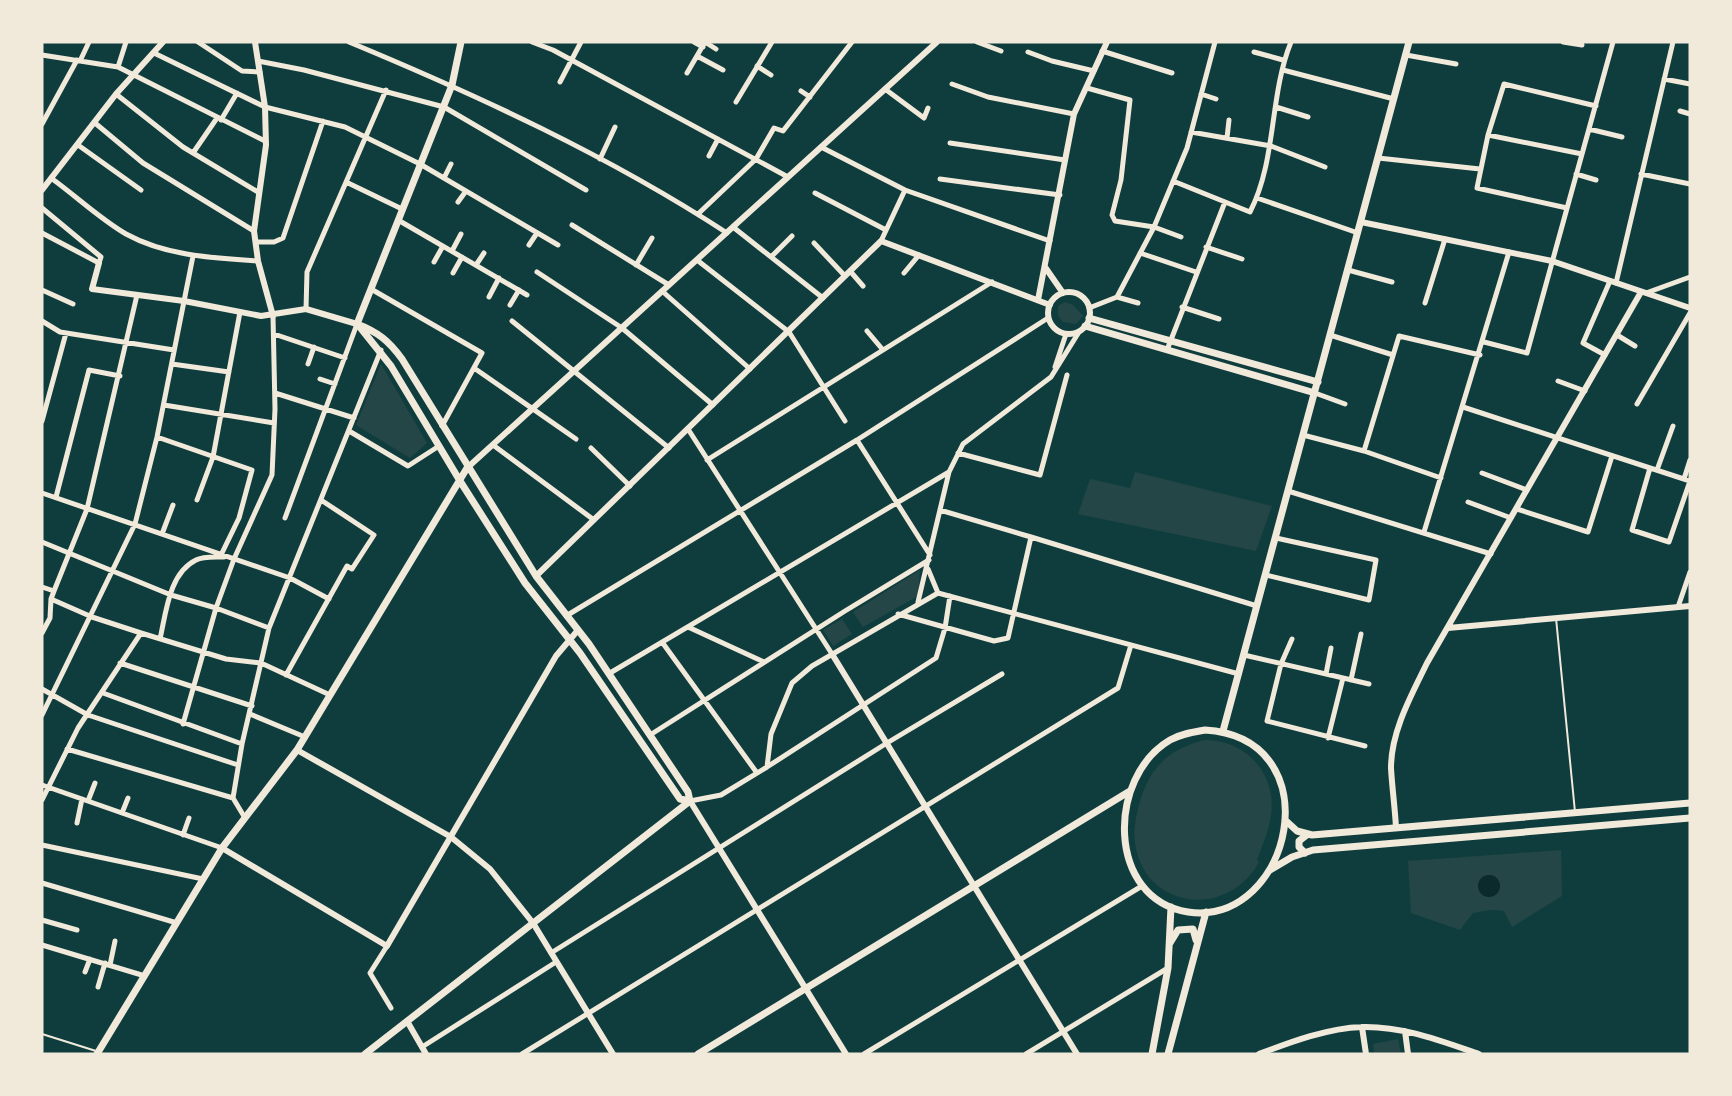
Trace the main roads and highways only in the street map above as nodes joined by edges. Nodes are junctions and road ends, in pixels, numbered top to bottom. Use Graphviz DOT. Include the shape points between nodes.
graph roads {
  1 [pos="461,42"];
  2 [pos="1409,42"];
  3 [pos="1089,318"];
  4 [pos="357,324"];
  5 [pos="1085,326"];
  6 [pos="1318,382"];
  7 [pos="1315,393"];
  8 [pos="467,468"];
  9 [pos="460,481"];
  10 [pos="1223,731"];
  11 [pos="1130,791"];
  12 [pos="690,801"];
  13 [pos="1690,803"];
  14 [pos="1575,813"];
  15 [pos="1690,818"];
  16 [pos="1285,820"];
  17 [pos="1577,827"];
  18 [pos="1308,834"];
  19 [pos="1305,853"];
  20 [pos="1270,870"];
  21 [pos="1171,907"];
  22 [pos="1206,912"];
  23 [pos="1169,946"];
  24 [pos="1196,949"];
  25 [pos="98,1053"];
  26 [pos="365,1054"];
  27 [pos="698,1054"];
  28 [pos="1152,1054"];
  29 [pos="1168,1054"];
  1 -- 4 [label="main road" via="444,107"];
  2 -- 6 [label="main road"];
  3 -- 6 [label="main road"];
  4 -- 8 [label="main road" via="375,330 390,342"];
  4 -- 9 [label="main road" via="381,350"];
  5 -- 7 [label="main road"];
  6 -- 7 [label="main road"];
  7 -- 10 [label="main road"];
  8 -- 9 [label="main road"];
  8 -- 12 [label="main road" via="536,576 610,673 688,792"];
  9 -- 12 [label="main road" via="525,583 570,640 680,799"];
  9 -- 25 [label="main road" via="297,750 222,849"];
  10 -- 11 [label="main road" via="1186,733 1169,741 1143,767"];
  10 -- 16 [label="main road" via="1241,737 1270,760 1284,794"];
  11 -- 21 [label="main road" via="1124,818 1125,845 1132,871 1142,886"];
  11 -- 27 [label="main road"];
  12 -- 26 [label="main road"];
  13 -- 14 [label="main road"];
  14 -- 17 [label="main road"];
  14 -- 18 [label="main road"];
  15 -- 17 [label="main road"];
  16 -- 18 [label="main road" via="1297,831"];
  16 -- 20 [label="main road"];
  17 -- 19 [label="main road"];
  18 -- 19 [label="main road" via="1299,842"];
  19 -- 20 [label="main road"];
  20 -- 22 [label="main road" via="1240,902"];
  21 -- 22 [label="main road"];
  21 -- 23 [label="main road"];
  22 -- 24 [label="main road"];
  23 -- 24 [label="main road" via="1178,930 1186,928 1196,934"];
  23 -- 28 [label="main road"];
  24 -- 29 [label="main road"];
}
